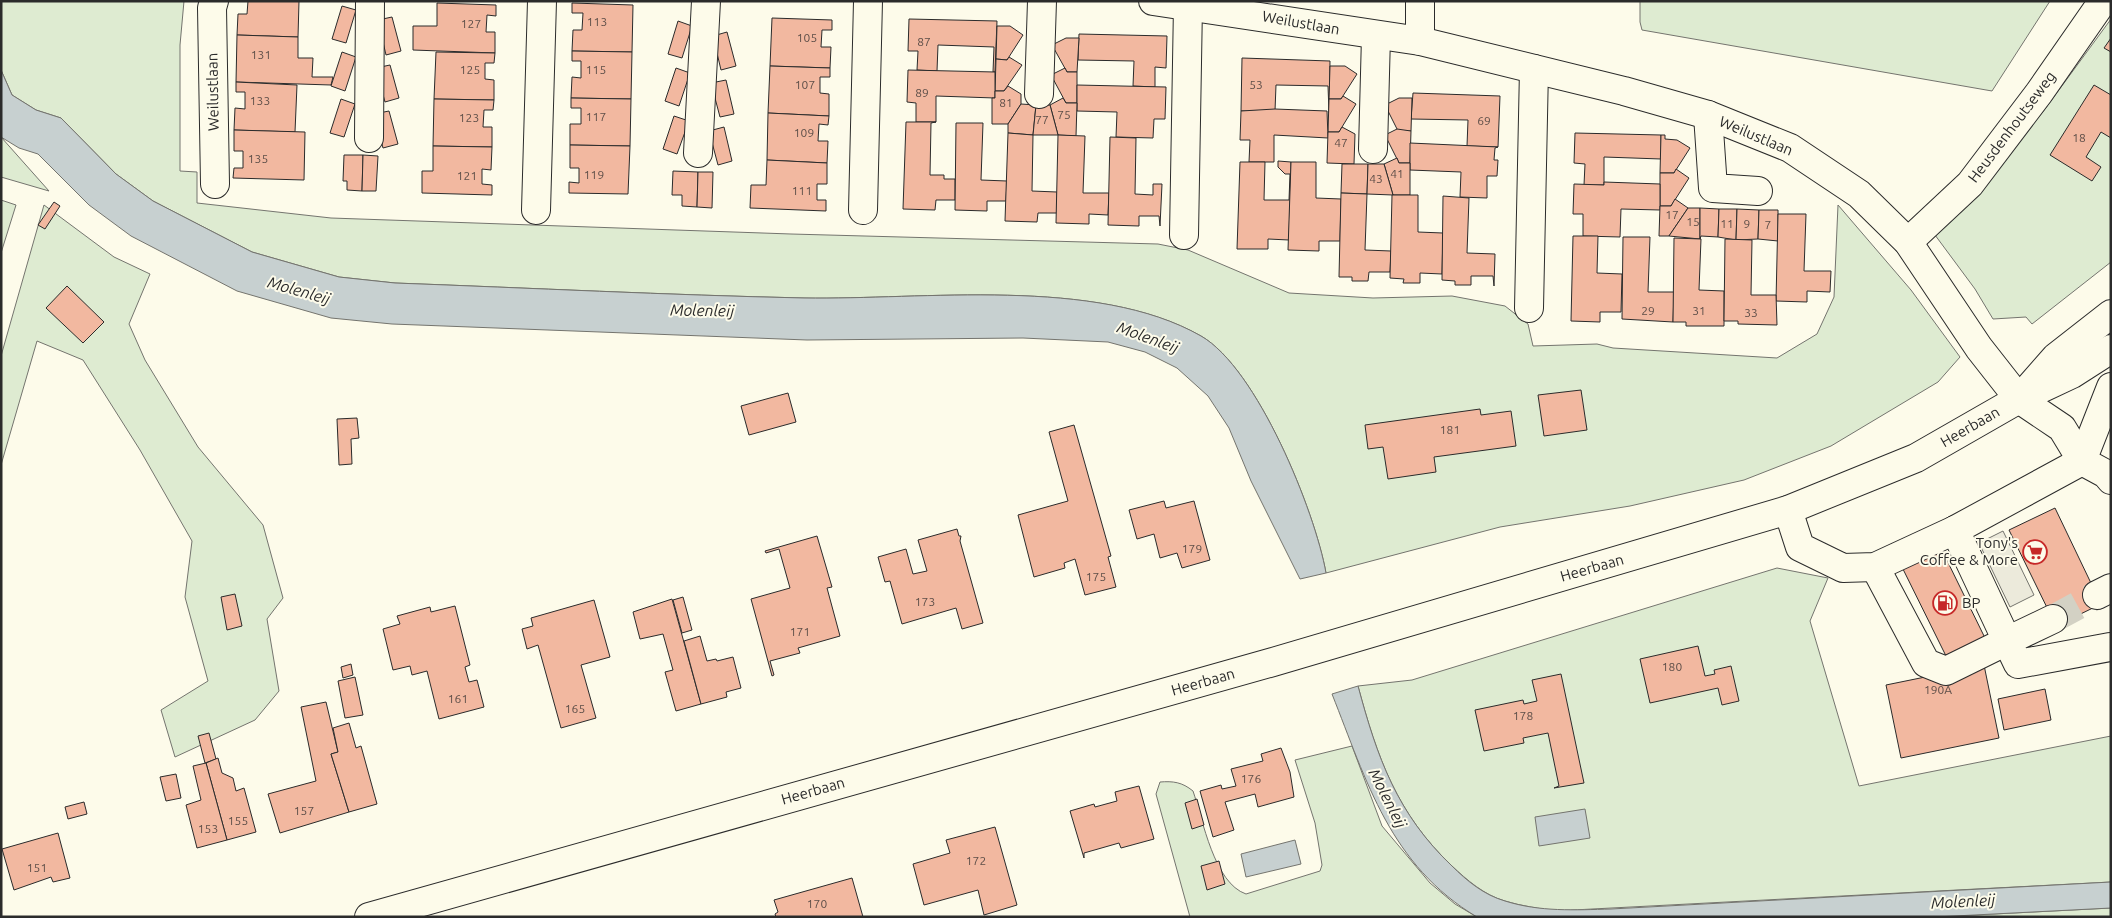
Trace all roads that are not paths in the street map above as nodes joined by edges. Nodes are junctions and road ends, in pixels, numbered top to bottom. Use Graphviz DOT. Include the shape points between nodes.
graph roads {
  1 [pos="214,1"];
  2 [pos="370,1"];
  3 [pos="542,1"];
  4 [pos="706,1"];
  5 [pos="868,1"];
  6 [pos="1042,1"];
  7 [pos="1153,1"];
  8 [pos="1420,1"];
  9 [pos="2102,1"];
  10 [pos="1188,5"];
  11 [pos="1376,36"];
  12 [pos="1420,41"];
  13 [pos="1534,69"];
  14 [pos="1039,94"];
  15 [pos="1708,115"];
  16 [pos="368,138"];
  17 [pos="1373,149"];
  18 [pos="698,153"];
  19 [pos="215,184"];
  20 [pos="1758,191"];
  21 [pos="536,210"];
  22 [pos="863,210"];
  23 [pos="1184,235"];
  24 [pos="1908,242"];
  25 [pos="1529,308"];
  26 [pos="2111,314"];
  27 [pos="2111,348"];
  28 [pos="2111,387"];
  29 [pos="2019,399"];
  30 [pos="2082,461"];
  31 [pos="2111,480"];
  32 [pos="1788,510"];
  33 [pos="1955,530"];
  34 [pos="1875,567"];
  35 [pos="2053,619"];
  36 [pos="2007,641"];
  37 [pos="2110,647"];
  38 [pos="369,917"];
  1 -- 19 [label="street, Weilustlaan"];
  2 -- 16 [label="street"];
  3 -- 21 [label="street"];
  4 -- 18 [label="street"];
  5 -- 22 [label="street"];
  6 -- 14 [label="street"];
  7 -- 10 [label="street, Weilustlaan"];
  8 -- 12 [label="street"];
  9 -- 24 [label="street, Heusdenhoutseweg" via="2040,93 1970,184"];
  10 -- 11 [label="street, Weilustlaan"];
  10 -- 23 [label="street"];
  11 -- 12 [label="street, Weilustlaan"];
  11 -- 17 [label="street"];
  12 -- 13 [label="street, Weilustlaan"];
  13 -- 15 [label="street, Weilustlaan"];
  13 -- 25 [label="street"];
  15 -- 20 [label="street" via="1712,188"];
  15 -- 24 [label="street, Weilustlaan" via="1790,148 1859,194"];
  24 -- 29 [label="street, Weilustlaan" via="1979,348"];
  26 -- 29 [label="street, Heerbaan" via="2056,357"];
  27 -- 29 [label="street, Heerbaan" via="2072,374"];
  28 -- 30 [label="street"];
  29 -- 30 [label="street, Weilustlaan" via="2062,428"];
  29 -- 32 [label="street, Heerbaan" via="1916,458"];
  30 -- 31 [label="street"];
  30 -- 33 [label="street"];
  32 -- 34 [label="street" via="1800,547 1843,568"];
  32 -- 38 [label="street, Heerbaan" via="1273,662"];
  33 -- 34 [label="street"];
  33 -- 36 [label="street"];
  34 -- 36 [label="street" via="1926,663 1946,671"];
  35 -- 36 [label="street"];
  36 -- 37 [label="street" via="2018,664"];
}
